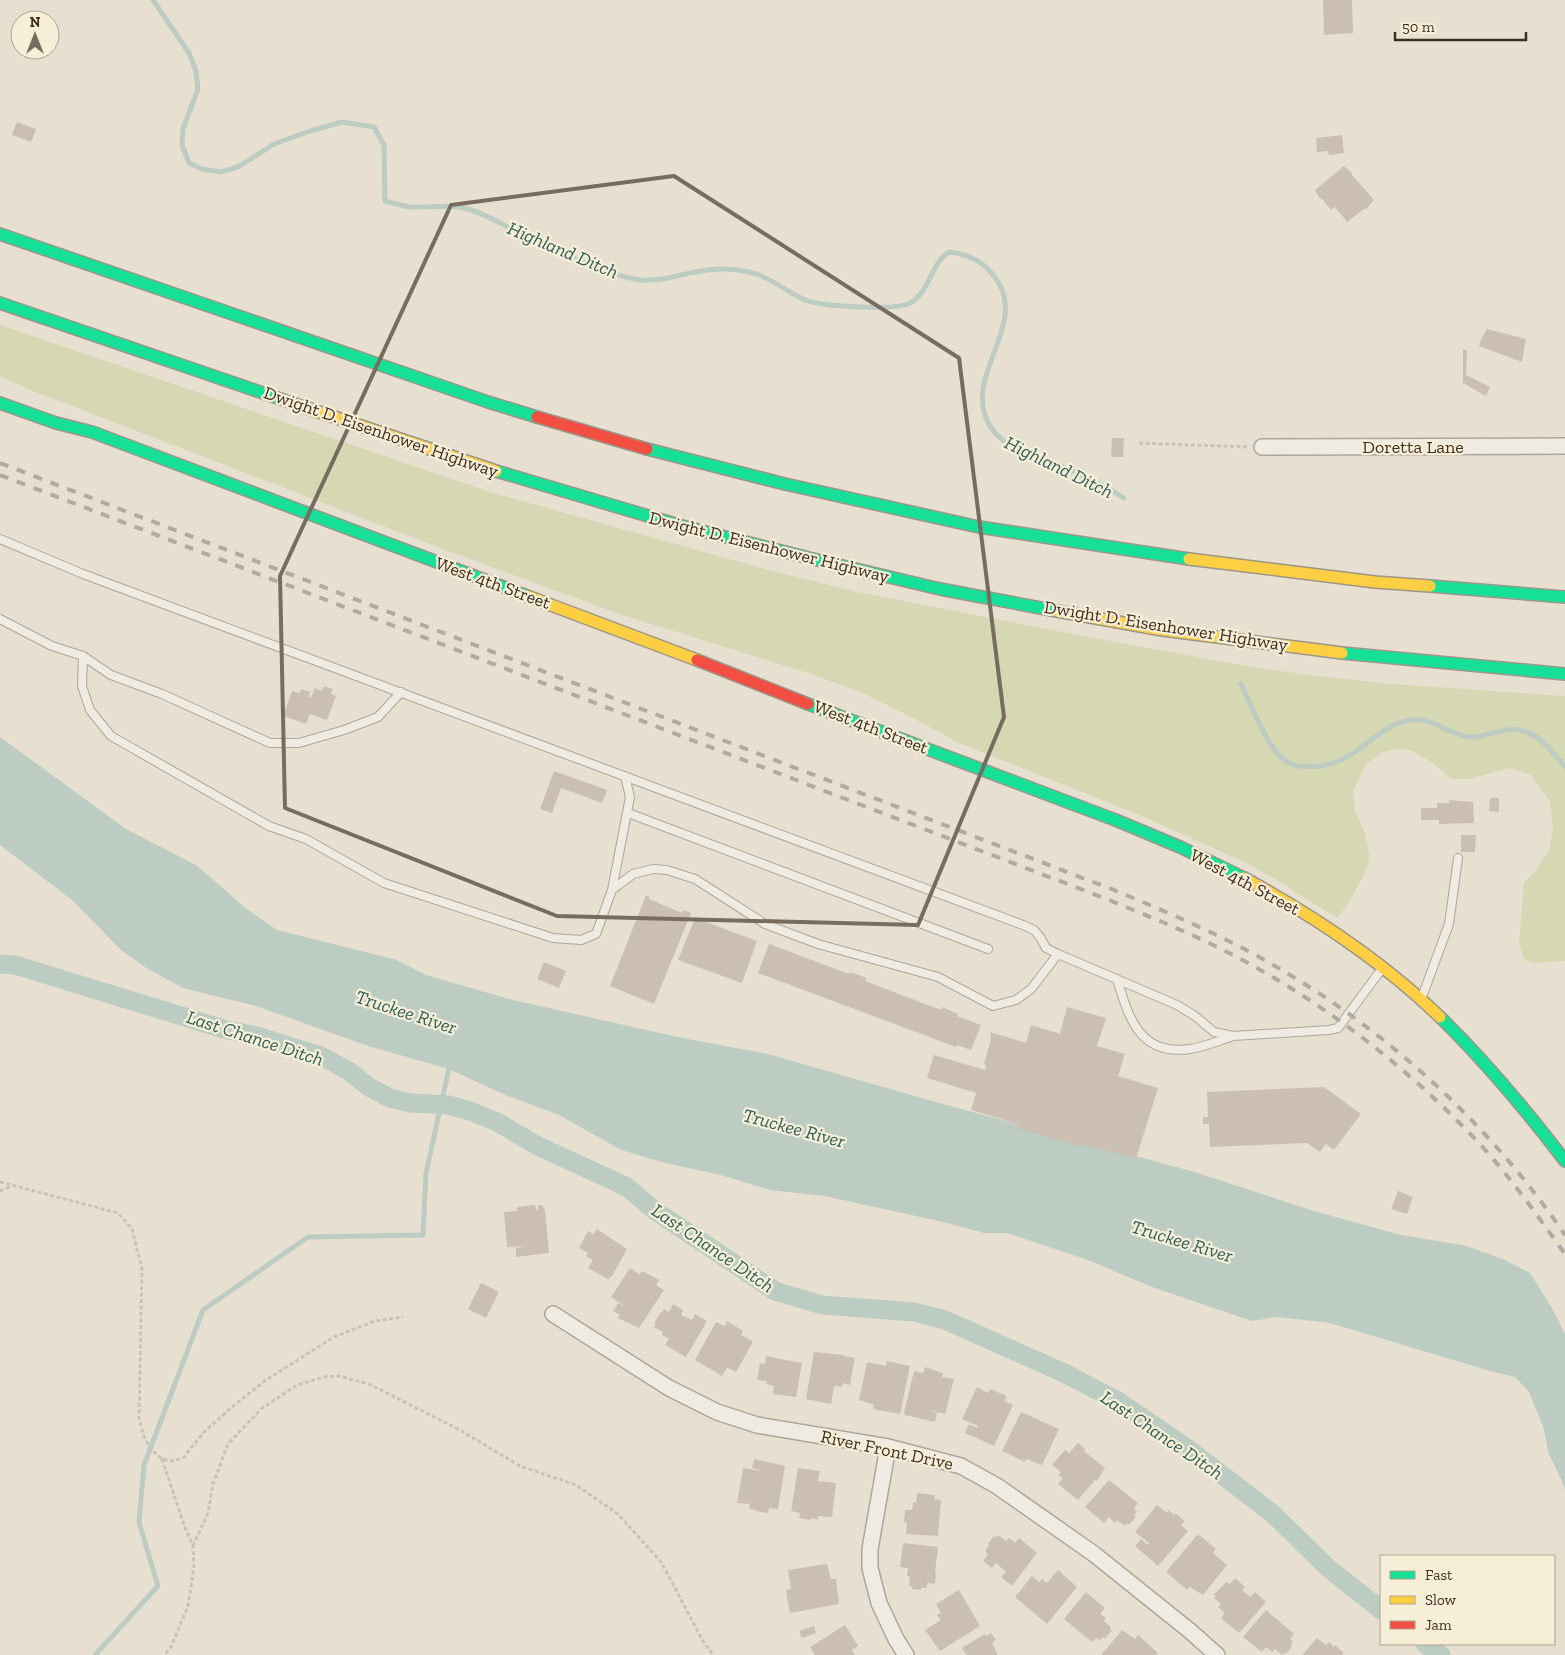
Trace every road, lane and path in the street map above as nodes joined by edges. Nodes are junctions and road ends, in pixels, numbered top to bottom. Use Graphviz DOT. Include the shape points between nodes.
graph roads {
  1 [pos="0,234"];
  2 [pos="0,303"];
  3 [pos="12,395"];
  4 [pos="0,403"];
  5 [pos="92,432"];
  6 [pos="1139,443"];
  7 [pos="1565,446"];
  8 [pos="1262,447"];
  9 [pos="0,539"];
  10 [pos="1565,597"];
  11 [pos="0,619"];
  12 [pos="83,656"];
  13 [pos="1565,674"];
  14 [pos="402,692"];
  15 [pos="625,776"];
  16 [pos="628,812"];
  17 [pos="1458,858"];
  18 [pos="612,890"];
  19 [pos="988,949"];
  20 [pos="1058,954"];
  21 [pos="1382,968"];
  22 [pos="1117,979"];
  23 [pos="1421,999"];
  24 [pos="1233,1036"];
  25 [pos="1565,1160"];
  26 [pos="0,1182"];
  27 [pos="12,1186"];
  28 [pos="0,1191"];
  29 [pos="553,1314"];
  30 [pos="403,1316"];
  31 [pos="888,1447"];
  32 [pos="162,1459"];
  33 [pos="193,1546"];
  34 [pos="164,1655"];
  35 [pos="713,1655"];
  36 [pos="906,1655"];
  37 [pos="1217,1655"];
  1 -- 10 [label="main road" via="488,402 621,442 785,484 979,527 1222,564 1375,582"];
  2 -- 13 [label="main road, Dwight D. Eisenhower Highway" via="537,484 682,526 817,560 940,589 1162,630 1378,657"];
  3 -- 5 [label="main road, West 4th Street"];
  4 -- 5 [label="main road, West 4th Street"];
  5 -- 21 [label="main road, West 4th Street" via="1143,830 1269,892"];
  6 -- 8 [label="path"];
  7 -- 8 [label="street, Doretta Lane"];
  9 -- 14 [label="lane" via="83,574"];
  11 -- 12 [label="lane" via="52,646"];
  12 -- 14 [label="lane" via="111,675 162,694 270,743 299,743 378,717"];
  12 -- 18 [label="lane" via="82,686 90,710 110,736 269,826 306,839 384,883 553,938 581,940 596,934"];
  14 -- 15 [label="lane"];
  15 -- 16 [label="lane" via="630,796"];
  15 -- 20 [label="lane" via="1023,925 1034,930 1046,948"];
  16 -- 18 [label="lane"];
  16 -- 19 [label="lane"];
  17 -- 23 [label="lane" via="1449,924"];
  18 -- 20 [label="lane" via="632,874 667,870 695,879 765,924 818,944 938,977 993,1006 1016,1000 1032,989"];
  20 -- 22 [label="lane"];
  21 -- 23 [label="main road, West 4th Street"];
  21 -- 24 [label="lane" via="1338,1028"];
  22 -- 24 [label="lane" via="1177,1004 1214,1032"];
  22 -- 24 [label="lane" via="1132,1022 1149,1043 1165,1049 1190,1049"];
  23 -- 25 [label="main road, West 4th Street" via="1508,1087"];
  26 -- 27 [label="path"];
  27 -- 28 [label="path"];
  27 -- 32 [label="path" via="118,1213 132,1229 142,1269 139,1418 144,1437"];
  29 -- 31 [label="street, River Front Drive" via="670,1388 717,1412 757,1425"];
  30 -- 32 [label="path" via="334,1337 266,1380 232,1407 204,1432 184,1457 174,1461"];
  31 -- 36 [label="street" via="870,1549 870,1568 879,1603"];
  31 -- 37 [label="street, River Front Drive" via="961,1466 997,1486 1094,1554"];
  32 -- 33 [label="path"];
  33 -- 34 [label="path" via="194,1566 188,1606 172,1646"];
  33 -- 35 [label="path" via="208,1513 213,1484 228,1444 261,1409 297,1385 339,1376 369,1384 460,1430 520,1466 576,1485 618,1514 661,1562"];
}
